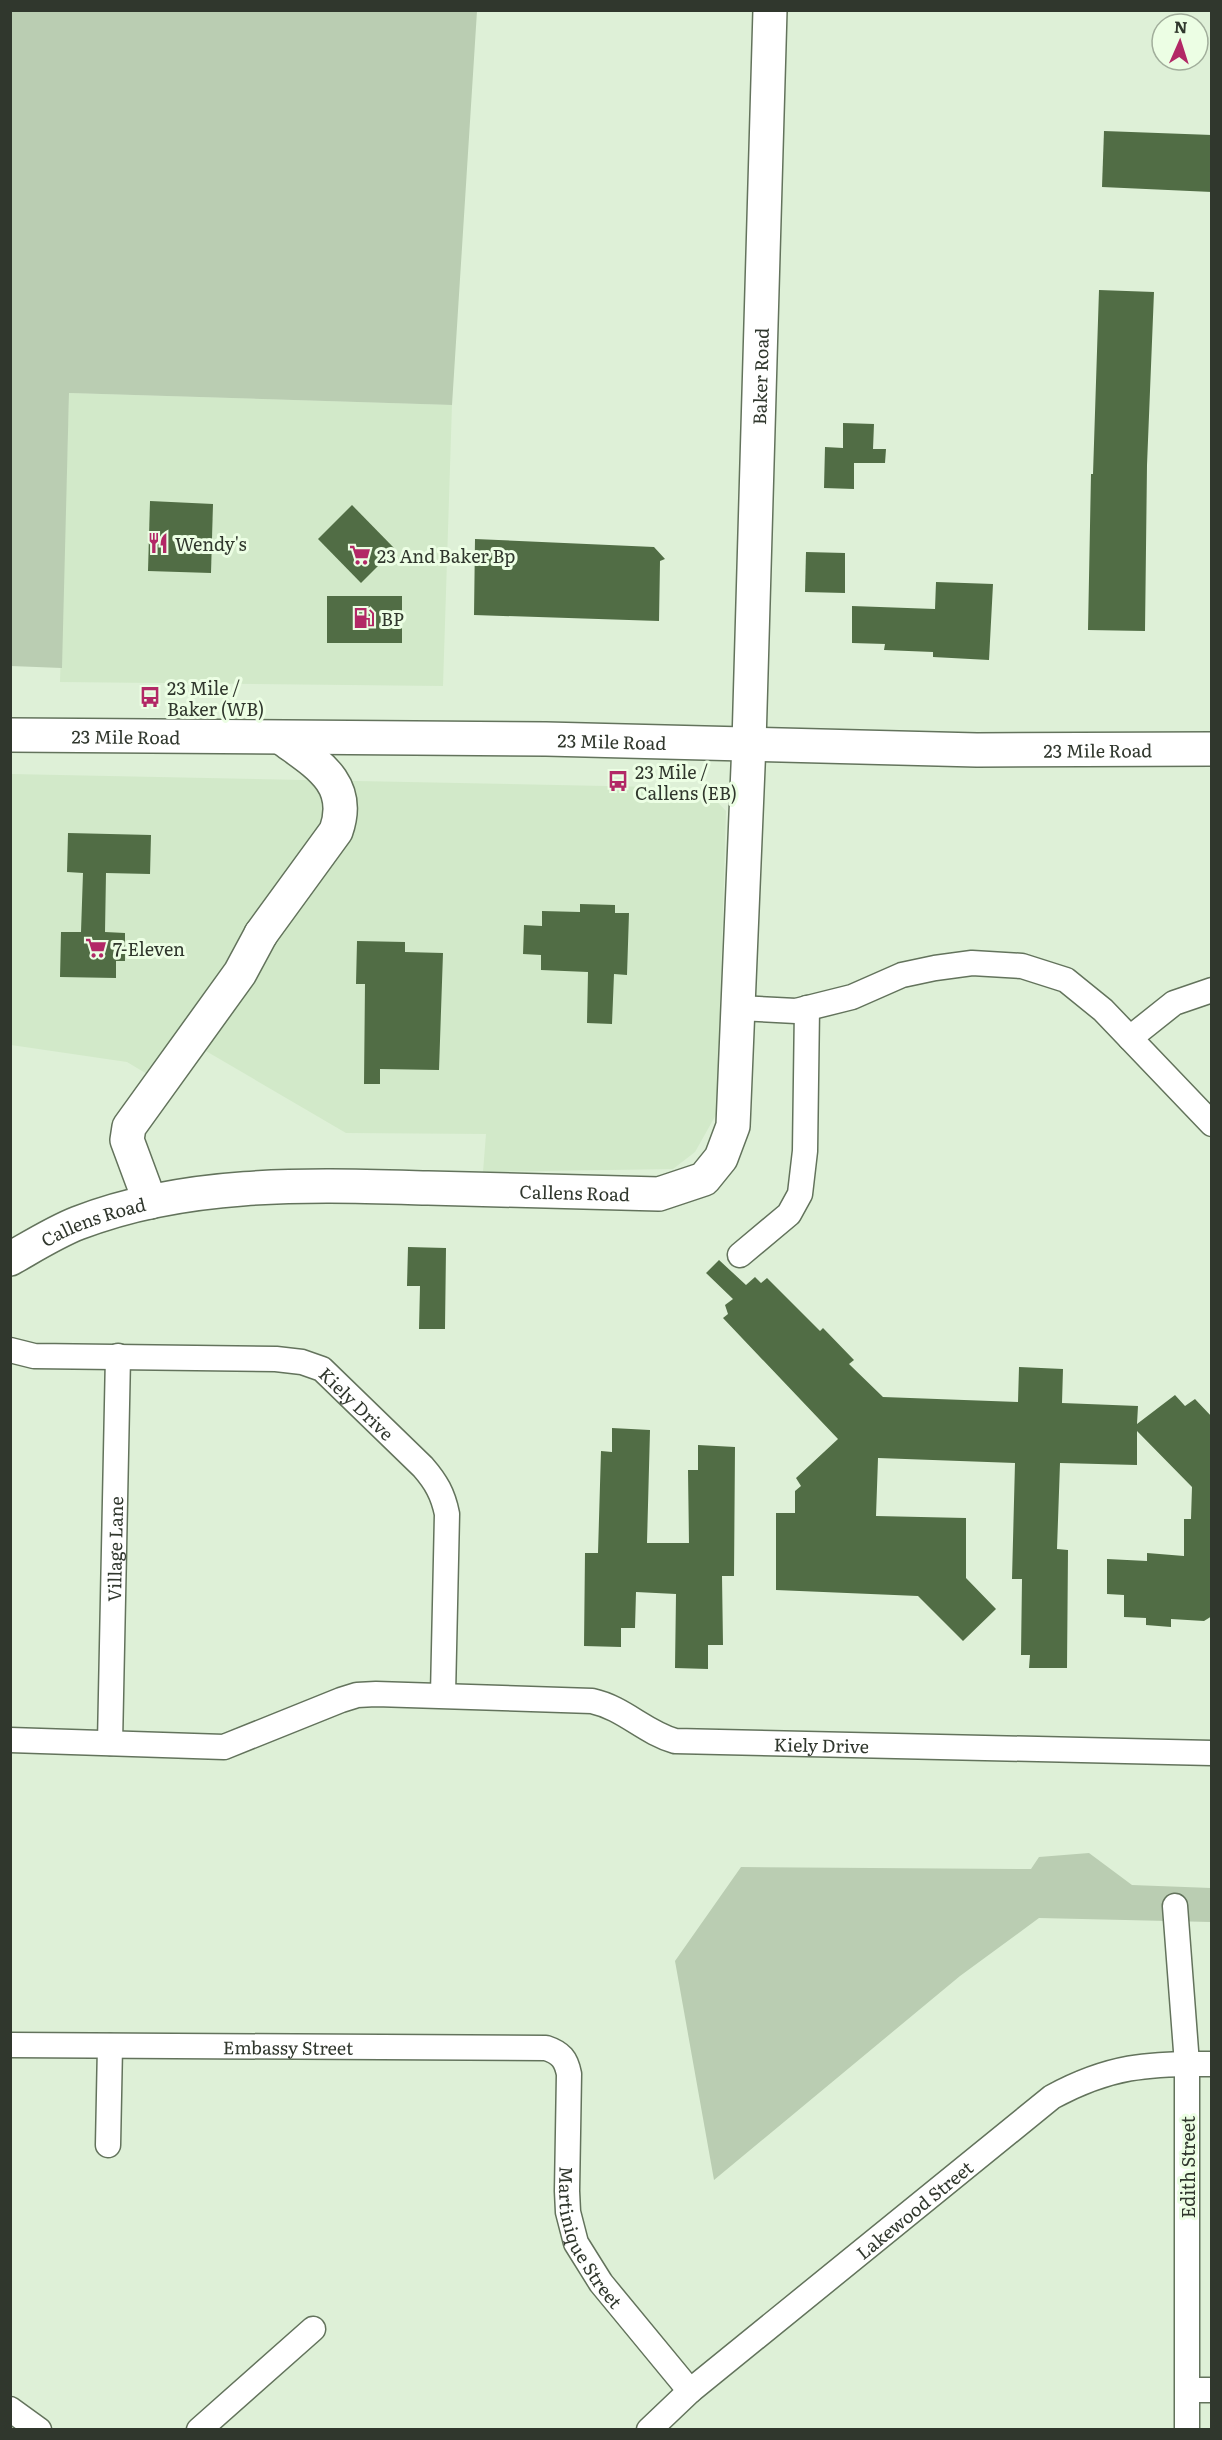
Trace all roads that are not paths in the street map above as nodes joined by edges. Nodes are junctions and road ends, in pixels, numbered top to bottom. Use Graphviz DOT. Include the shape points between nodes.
graph roads {
  1 [pos="770,10"];
  2 [pos="10,735"];
  3 [pos="283,739"];
  4 [pos="749,743"];
  5 [pos="1212,749"];
  6 [pos="1212,990"];
  7 [pos="738,1008"];
  8 [pos="807,1008"];
  9 [pos="1130,1038"];
  10 [pos="1212,1124"];
  11 [pos="150,1202"];
  12 [pos="740,1255"];
  13 [pos="10,1259"];
  14 [pos="10,1350"];
  15 [pos="118,1356"];
  16 [pos="443,1695"];
  17 [pos="10,1740"];
  18 [pos="111,1743"];
  19 [pos="1212,1753"];
  20 [pos="1175,1906"];
  21 [pos="10,2045"];
  22 [pos="110,2046"];
  23 [pos="562,2056"];
  24 [pos="1187,2064"];
  25 [pos="1212,2064"];
  26 [pos="108,2145"];
  27 [pos="313,2329"];
  28 [pos="1188,2390"];
  29 [pos="1212,2390"];
  30 [pos="690,2391"];
  31 [pos="10,2409"];
  32 [pos="39,2430"];
  33 [pos="199,2430"];
  34 [pos="649,2430"];
  35 [pos="1187,2430"];
  1 -- 4 [label="street, Baker Road"];
  2 -- 3 [label="street, 23 Mile Road"];
  3 -- 4 [label="street, 23 Mile Road"];
  3 -- 11 [label="street" via="318,765 338,790 341,801 336,831 129,1127 127,1140"];
  4 -- 5 [label="street, 23 Mile Road" via="977,750"];
  4 -- 7 [label="street, Callens Road"];
  6 -- 9 [label="street" via="1174,1003"];
  7 -- 8 [label="street"];
  7 -- 11 [label="street, Callens Road" via="733,1126 721,1158 704,1179 659,1194 304,1185 185,1195"];
  8 -- 9 [label="street" via="852,997 902,975 935,968 972,963 1022,966 1066,980"];
  8 -- 12 [label="street" via="805,1151 800,1194 789,1214"];
  9 -- 10 [label="street"];
  11 -- 13 [label="street, Callens Road" via="79,1223"];
  14 -- 15 [label="street, Kiely Drive" via="34,1356"];
  15 -- 16 [label="street, Kiely Drive" via="276,1359 313,1365 322,1369 423,1467 443,1496 447,1514"];
  15 -- 18 [label="street, Village Lane"];
  16 -- 18 [label="street, Kiely Drive" via="357,1695 224,1747"];
  16 -- 19 [label="street, Kiely Drive" via="608,1704 658,1737 675,1742"];
  17 -- 18 [label="street, Kiely Drive"];
  20 -- 24 [label="street, Edith Street"];
  21 -- 22 [label="street, Embassy Street"];
  22 -- 23 [label="street, Embassy Street" via="546,2048"];
  22 -- 26 [label="street"];
  23 -- 30 [label="street, Martinique Street" via="569,2074 568,2212 576,2243 601,2283"];
  24 -- 25 [label="street, Lakewood Street"];
  24 -- 28 [label="street, Edith Street"];
  24 -- 30 [label="street, Lakewood Street" via="1124,2068 1052,2097"];
  27 -- 33 [label="street"];
  28 -- 29 [label="street"];
  28 -- 35 [label="street, Edith Street"];
  30 -- 34 [label="street, Lakewood Street"];
  31 -- 32 [label="street"];
}
